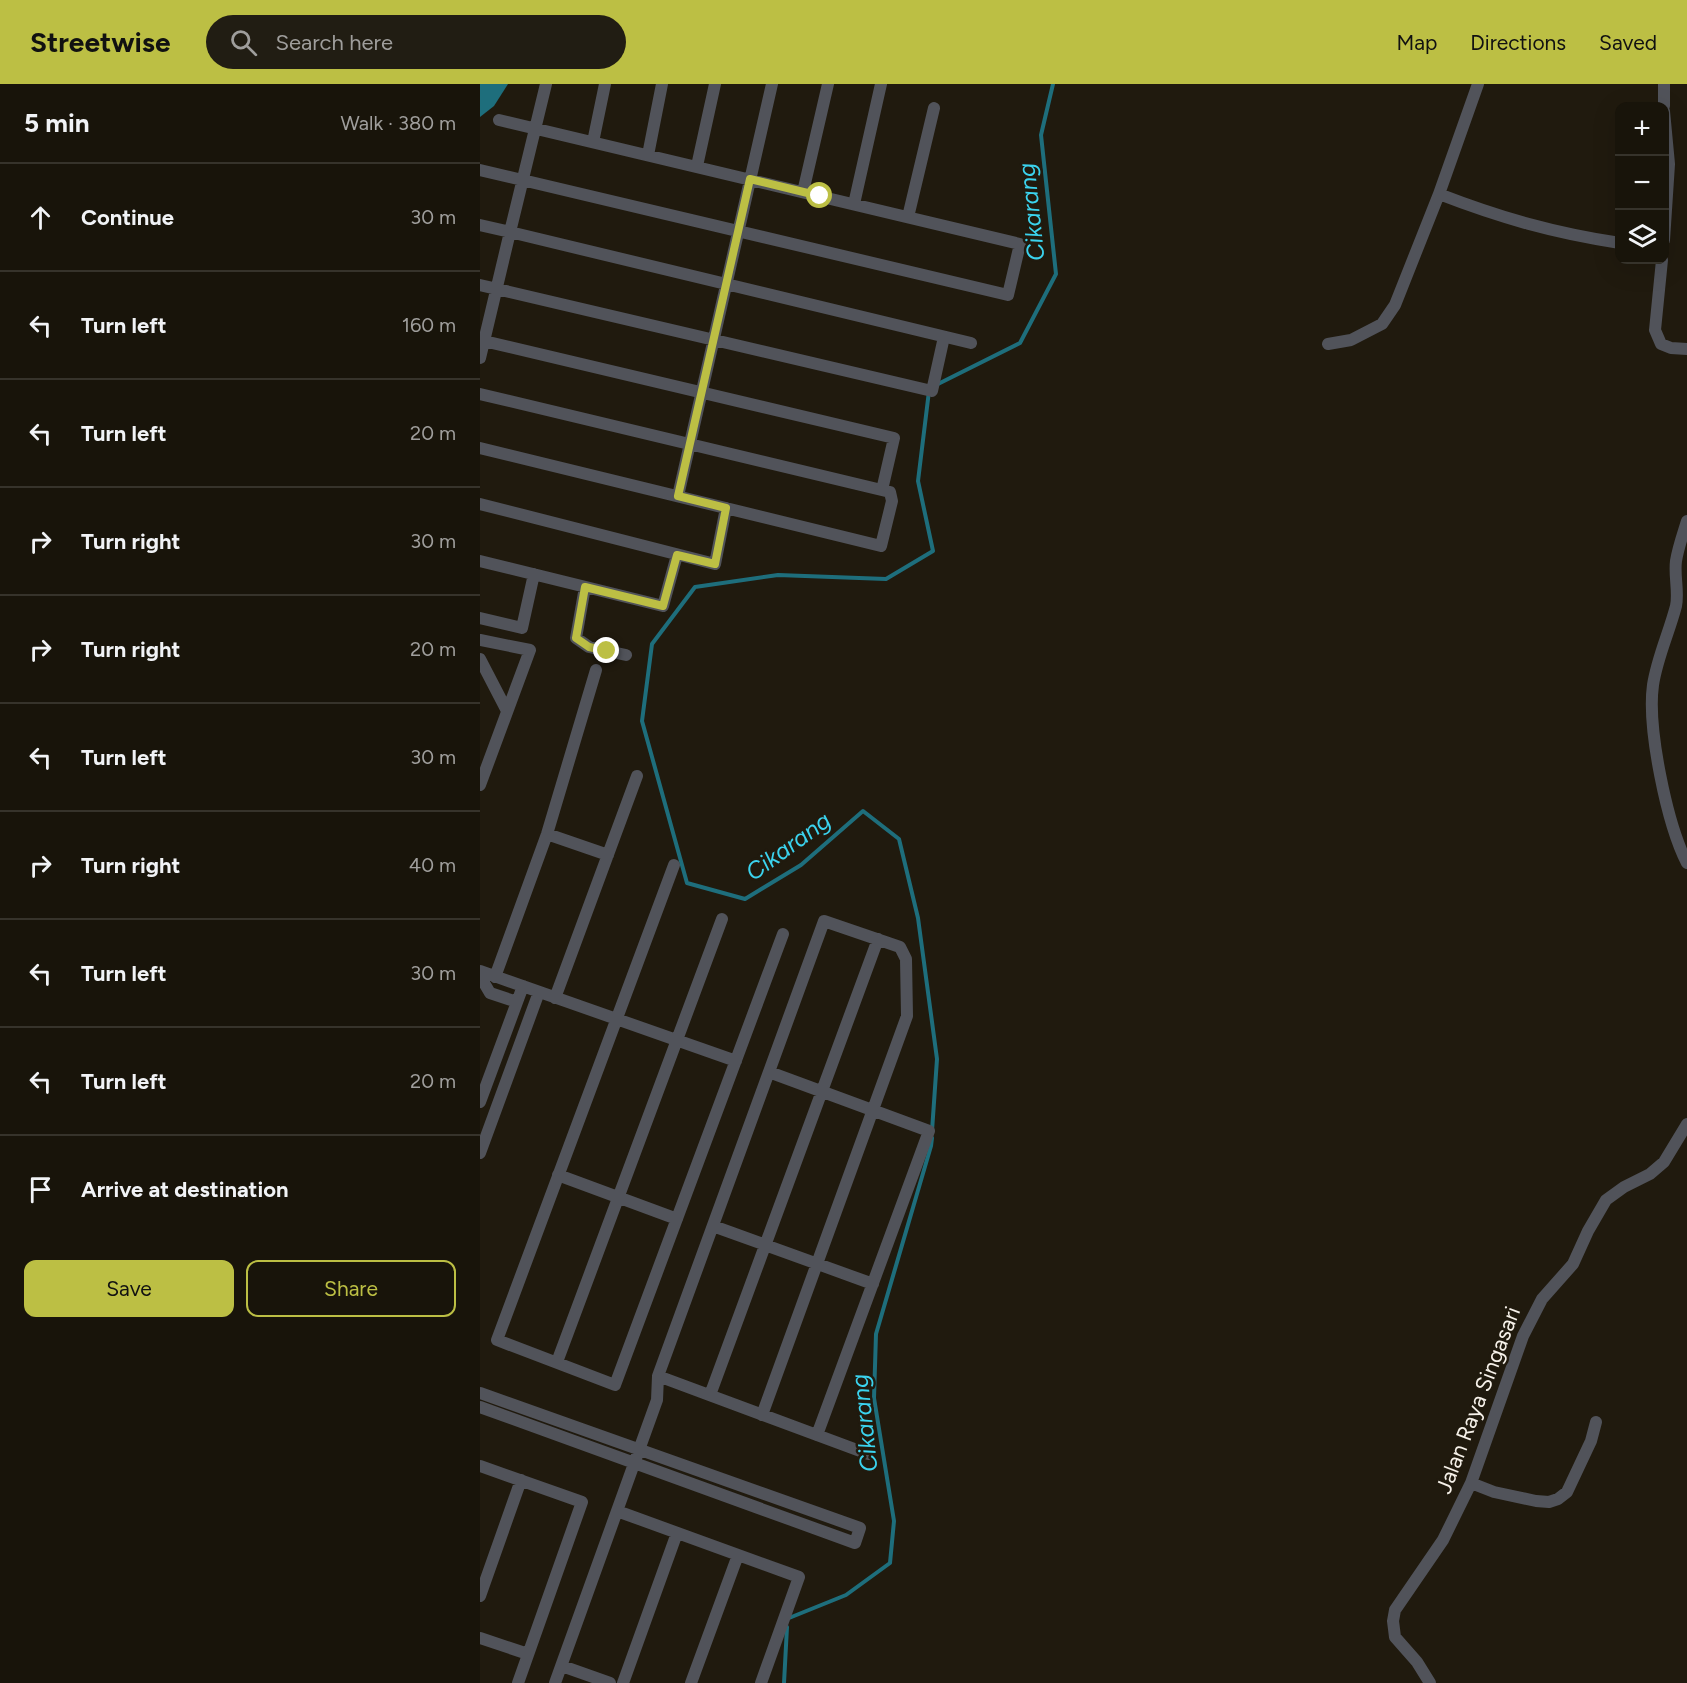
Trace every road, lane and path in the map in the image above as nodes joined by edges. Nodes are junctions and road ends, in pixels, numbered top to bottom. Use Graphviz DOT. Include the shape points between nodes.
graph roads {
  1 [pos="546,84"];
  2 [pos="605,84"];
  3 [pos="662,84"];
  4 [pos="715,84"];
  5 [pos="772,84"];
  6 [pos="828,84"];
  7 [pos="881,84"];
  8 [pos="1478,84"];
  9 [pos="1664,84"];
  10 [pos="1664,102"];
  11 [pos="934,108"];
  12 [pos="499,120"];
  13 [pos="536,128"];
  14 [pos="593,142"];
  15 [pos="648,155"];
  16 [pos="1668,156"];
  17 [pos="697,166"];
  18 [pos="480,170"];
  19 [pos="750,179"];
  20 [pos="523,180"];
  21 [pos="802,192"];
  22 [pos="1439,194"];
  23 [pos="854,204"];
  24 [pos="1667,210"];
  25 [pos="908,217"];
  26 [pos="480,225"];
  27 [pos="739,231"];
  28 [pos="510,232"];
  29 [pos="1615,242"];
  30 [pos="1662,264"];
  31 [pos="726,284"];
  32 [pos="480,285"];
  33 [pos="496,289"];
  34 [pos="944,337"];
  35 [pos="714,339"];
  36 [pos="482,340"];
  37 [pos="971,344"];
  38 [pos="1328,344"];
  39 [pos="1687,349"];
  40 [pos="480,358"];
  41 [pos="702,392"];
  42 [pos="480,394"];
  43 [pos="690,444"];
  44 [pos="480,448"];
  45 [pos="882,490"];
  46 [pos="678,496"];
  47 [pos="480,504"];
  48 [pos="726,508"];
  49 [pos="1687,521"];
  50 [pos="677,555"];
  51 [pos="480,561"];
  52 [pos="534,574"];
  53 [pos="585,587"];
  54 [pos="480,618"];
  55 [pos="480,640"];
  56 [pos="626,655"];
  57 [pos="480,659"];
  58 [pos="596,670"];
  59 [pos="507,711"];
  60 [pos="637,776"];
  61 [pos="480,785"];
  62 [pos="547,834"];
  63 [pos="608,855"];
  64 [pos="1687,863"];
  65 [pos="674,865"];
  66 [pos="722,919"];
  67 [pos="783,934"];
  68 [pos="879,939"];
  69 [pos="480,971"];
  70 [pos="480,976"];
  71 [pos="495,977"];
  72 [pos="523,986"];
  73 [pos="539,992"];
  74 [pos="555,998"];
  75 [pos="517,1002"];
  76 [pos="616,1019"];
  77 [pos="506,1031"];
  78 [pos="523,1036"];
  79 [pos="676,1040"];
  80 [pos="736,1061"];
  81 [pos="769,1072"];
  82 [pos="822,1091"];
  83 [pos="480,1102"];
  84 [pos="873,1110"];
  85 [pos="1687,1124"];
  86 [pos="480,1153"];
  87 [pos="558,1175"];
  88 [pos="618,1197"];
  89 [pos="677,1219"];
  90 [pos="713,1226"];
  91 [pos="765,1245"];
  92 [pos="817,1263"];
  93 [pos="873,1284"];
  94 [pos="556,1362"];
  95 [pos="658,1376"];
  96 [pos="480,1393"];
  97 [pos="710,1395"];
  98 [pos="480,1407"];
  99 [pos="762,1415"];
  100 [pos="1596,1422"];
  101 [pos="817,1435"];
  102 [pos="639,1450"];
  103 [pos="867,1454"];
  104 [pos="634,1463"];
  105 [pos="480,1466"];
  106 [pos="521,1480"];
  107 [pos="1471,1483"];
  108 [pos="617,1511"];
  109 [pos="677,1533"];
  110 [pos="738,1555"];
  111 [pos="480,1596"];
  112 [pos="480,1638"];
  113 [pos="528,1654"];
  114 [pos="561,1666"];
  115 [pos="518,1683"];
  116 [pos="555,1683"];
  117 [pos="610,1683"];
  118 [pos="623,1683"];
  119 [pos="691,1683"];
  120 [pos="761,1683"];
  121 [pos="1430,1683"];
  1 -- 13 [label="street"];
  2 -- 14 [label="street"];
  3 -- 15 [label="street"];
  4 -- 17 [label="street"];
  5 -- 19 [label="street"];
  6 -- 21 [label="street"];
  7 -- 23 [label="street"];
  8 -- 22 [label="street"];
  9 -- 10 [label="street"];
  11 -- 25 [label="street"];
  12 -- 13 [label="street"];
  13 -- 14 [label="street"];
  13 -- 20 [label="street"];
  14 -- 15 [label="street"];
  15 -- 17 [label="street"];
  16 -- 24 [label="street"];
  17 -- 19 [label="street"];
  18 -- 20 [label="street"];
  19 -- 21 [label="street"];
  19 -- 27 [label="street"];
  20 -- 27 [label="street"];
  20 -- 28 [label="street"];
  21 -- 23 [label="street"];
  22 -- 29 [label="street" via="1494,215 1570,236"];
  22 -- 38 [label="street" via="1395,305 1382,324 1351,340"];
  23 -- 25 [label="street"];
  25 -- 27 [label="street" via="1020,244 1008,296"];
  26 -- 28 [label="street"];
  27 -- 31 [label="street"];
  28 -- 31 [label="street"];
  28 -- 33 [label="street"];
  30 -- 39 [label="street" via="1655,330 1661,344"];
  31 -- 34 [label="street"];
  31 -- 35 [label="street"];
  32 -- 33 [label="street"];
  33 -- 35 [label="street"];
  33 -- 36 [label="street"];
  34 -- 35 [label="street" via="932,391"];
  34 -- 37 [label="street"];
  35 -- 41 [label="street"];
  36 -- 40 [label="street"];
  36 -- 41 [label="street"];
  41 -- 43 [label="street"];
  41 -- 45 [label="street" via="894,438"];
  42 -- 43 [label="street"];
  43 -- 45 [label="street"];
  43 -- 46 [label="street"];
  44 -- 46 [label="street"];
  45 -- 48 [label="street" via="890,492 892,501 881,546"];
  46 -- 48 [label="street"];
  47 -- 50 [label="street"];
  48 -- 50 [label="street" via="715,564"];
  49 -- 64 [label="street" via="1676,561 1676,604 1657,669 1652,708 1669,812"];
  50 -- 53 [label="street" via="663,606"];
  51 -- 52 [label="street"];
  52 -- 53 [label="street"];
  52 -- 54 [label="street" via="522,628"];
  53 -- 56 [label="street" via="576,638 589,647"];
  55 -- 59 [label="street" via="530,650"];
  57 -- 59 [label="street"];
  58 -- 62 [label="street"];
  59 -- 61 [label="street"];
  60 -- 63 [label="street"];
  62 -- 63 [label="street"];
  62 -- 71 [label="street"];
  63 -- 74 [label="street"];
  65 -- 76 [label="street"];
  66 -- 79 [label="street"];
  67 -- 80 [label="street"];
  68 -- 81 [label="street" via="824,921"];
  68 -- 82 [label="street"];
  68 -- 84 [label="street" via="900,946 906,959 908,1016"];
  69 -- 71 [label="street"];
  70 -- 75 [label="street" via="490,993"];
  71 -- 72 [label="street"];
  72 -- 73 [label="street"];
  72 -- 75 [label="street"];
  73 -- 74 [label="street"];
  73 -- 78 [label="street"];
  74 -- 76 [label="street"];
  75 -- 77 [label="street"];
  76 -- 79 [label="street"];
  76 -- 87 [label="street"];
  77 -- 78 [label="street"];
  77 -- 83 [label="street"];
  78 -- 86 [label="street"];
  79 -- 80 [label="street"];
  79 -- 88 [label="street"];
  80 -- 89 [label="street"];
  81 -- 82 [label="street"];
  81 -- 90 [label="street"];
  82 -- 84 [label="street"];
  82 -- 91 [label="street"];
  84 -- 92 [label="street"];
  84 -- 93 [label="street" via="929,1131"];
  85 -- 107 [label="street, Jalan Raya Singasari" via="1664,1162 1606,1200 1573,1264 1542,1299 1523,1336"];
  87 -- 88 [label="street"];
  87 -- 94 [label="street" via="497,1340"];
  88 -- 89 [label="street"];
  88 -- 94 [label="street"];
  89 -- 94 [label="street" via="615,1385"];
  90 -- 91 [label="street"];
  90 -- 95 [label="street"];
  91 -- 92 [label="street"];
  91 -- 97 [label="street"];
  92 -- 93 [label="street"];
  92 -- 99 [label="street"];
  93 -- 101 [label="street"];
  95 -- 97 [label="street"];
  95 -- 102 [label="street" via="657,1400"];
  96 -- 102 [label="street"];
  97 -- 99 [label="street"];
  98 -- 104 [label="street"];
  99 -- 101 [label="street"];
  100 -- 107 [label="street" via="1567,1492 1558,1498 1536,1501"];
  101 -- 103 [label="street"];
  102 -- 104 [label="street"];
  102 -- 104 [label="street" via="860,1528 855,1544"];
  104 -- 108 [label="street"];
  105 -- 106 [label="street"];
  106 -- 111 [label="street"];
  106 -- 113 [label="street" via="582,1502"];
  107 -- 121 [label="street, Jalan Raya Singasari" via="1443,1540 1395,1610 1395,1637"];
  108 -- 109 [label="street"];
  108 -- 114 [label="street"];
  109 -- 110 [label="street"];
  109 -- 118 [label="street"];
  110 -- 119 [label="street"];
  110 -- 120 [label="street" via="799,1577"];
  112 -- 113 [label="street"];
  113 -- 115 [label="street"];
  114 -- 116 [label="street"];
  114 -- 117 [label="street"];
}
